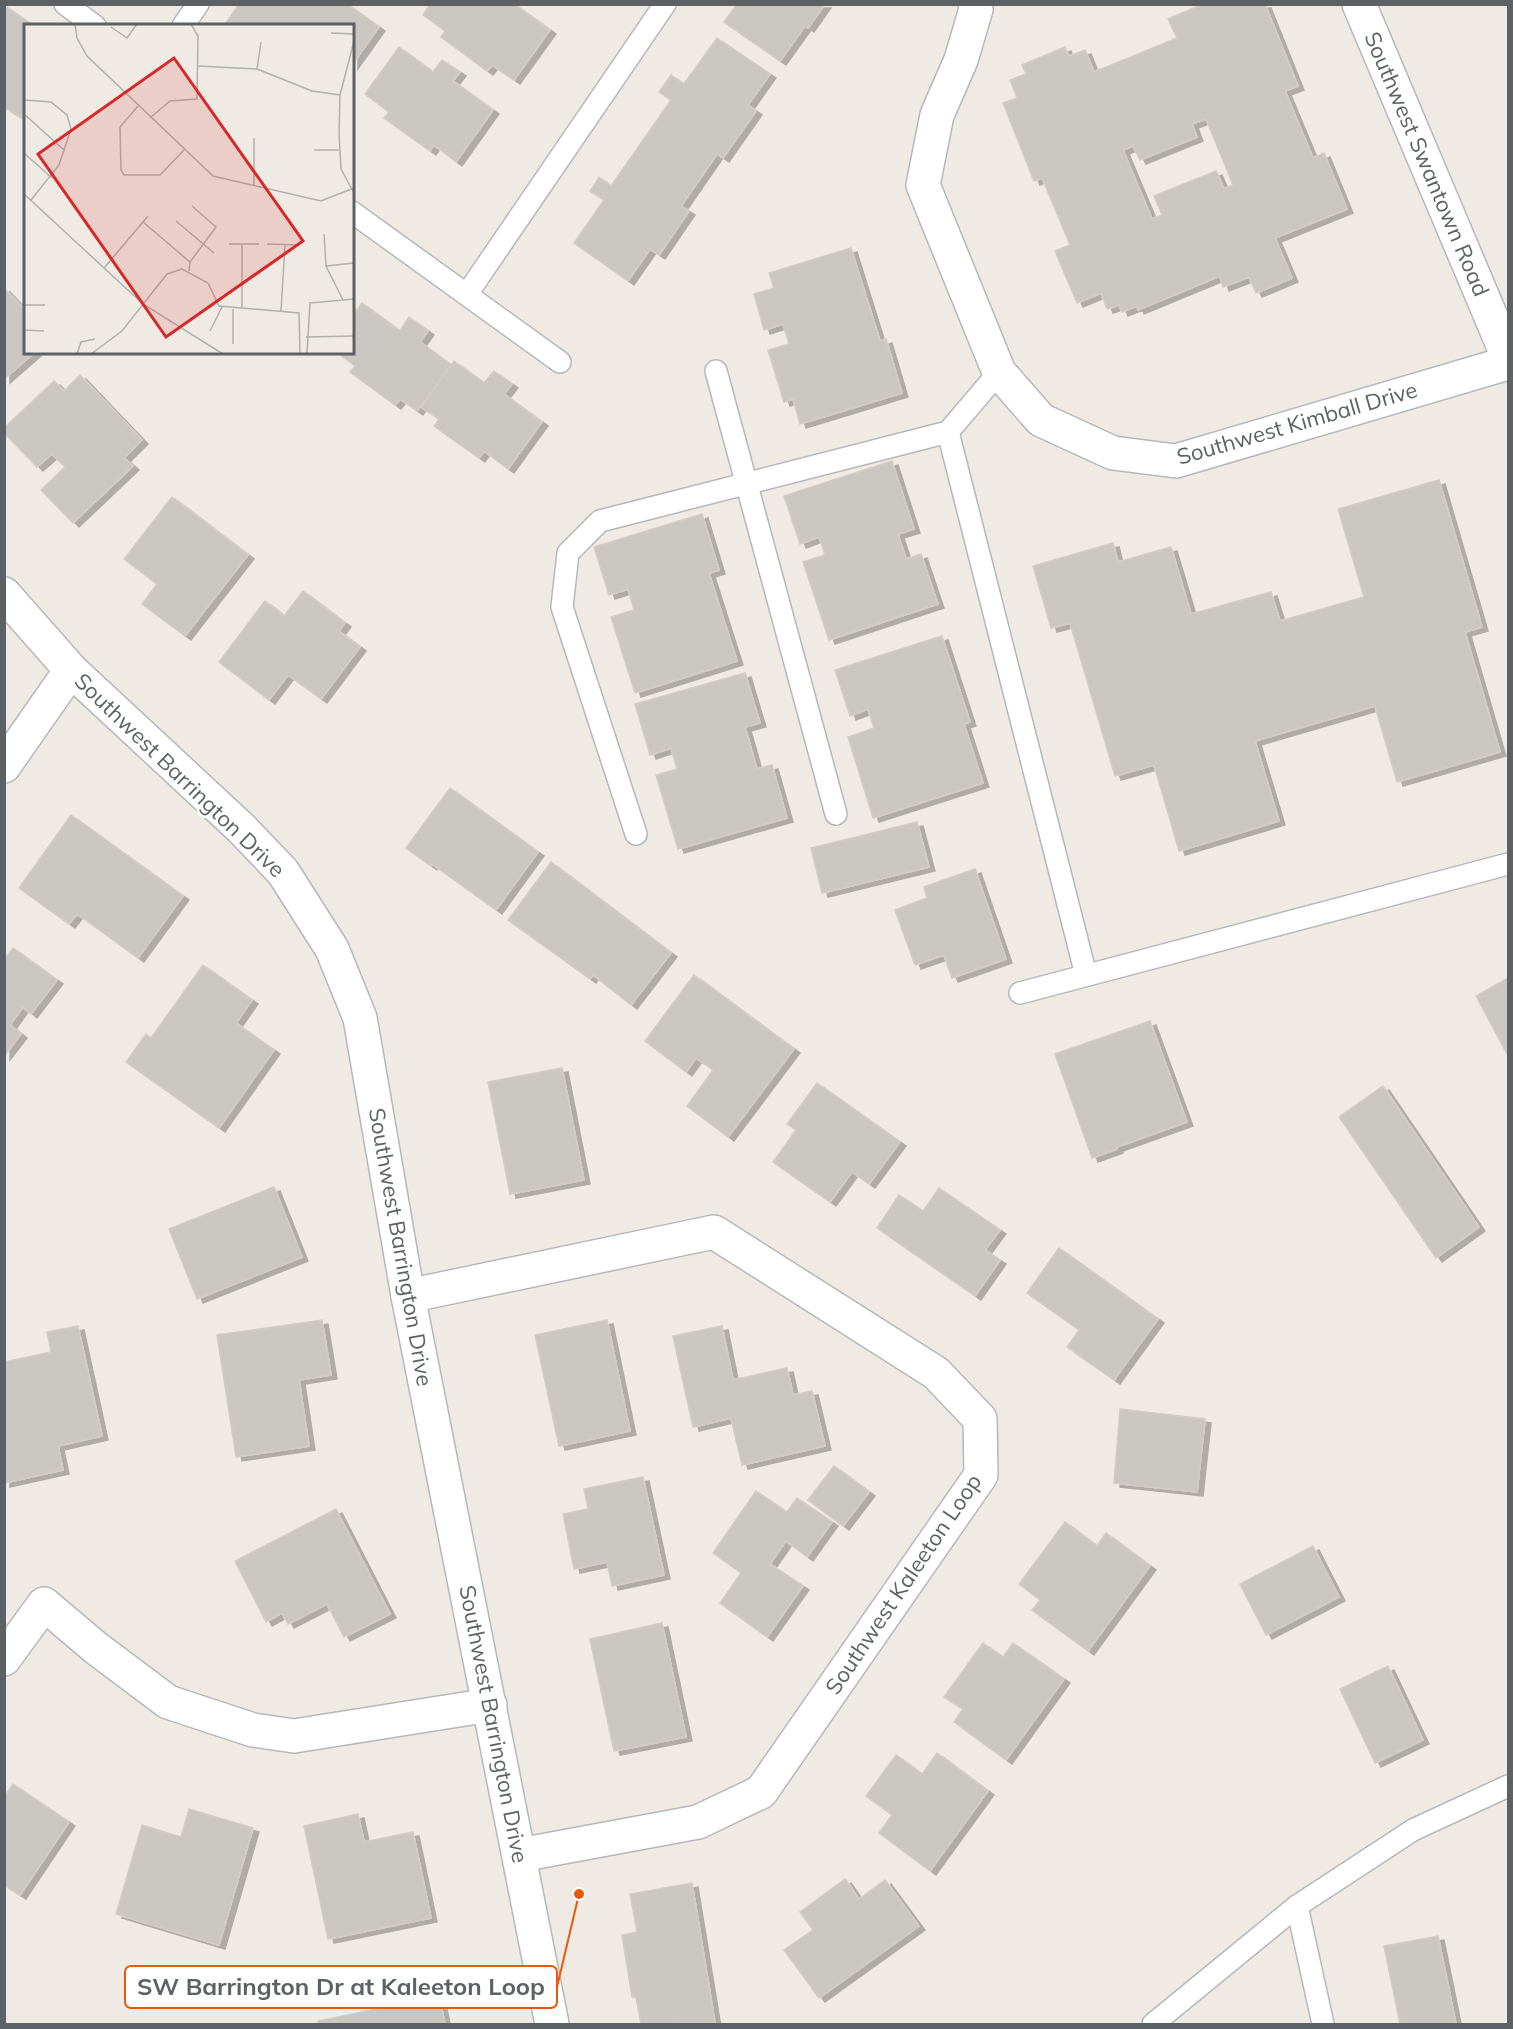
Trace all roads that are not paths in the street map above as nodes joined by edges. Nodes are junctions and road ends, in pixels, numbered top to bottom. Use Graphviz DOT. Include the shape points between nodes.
graph roads {
  1 [pos="66,4"];
  2 [pos="198,4"];
  3 [pos="665,4"];
  4 [pos="975,4"];
  5 [pos="1359,4"];
  6 [pos="92,24"];
  7 [pos="184,24"];
  8 [pos="354,213"];
  9 [pos="467,294"];
  10 [pos="1509,357"];
  11 [pos="560,362"];
  12 [pos="1509,363"];
  13 [pos="716,371"];
  14 [pos="999,372"];
  15 [pos="948,432"];
  16 [pos="747,484"];
  17 [pos="4,594"];
  18 [pos="71,670"];
  19 [pos="4,766"];
  20 [pos="836,814"];
  21 [pos="636,834"];
  22 [pos="1509,864"];
  23 [pos="1086,975"];
  24 [pos="1020,993"];
  25 [pos="408,1296"];
  26 [pos="4,1659"];
  27 [pos="490,1706"];
  28 [pos="1509,1785"];
  29 [pos="520,1855"];
  30 [pos="1297,1906"];
  31 [pos="552,2025"];
  32 [pos="1153,2025"];
  33 [pos="1323,2025"];
  1 -- 6 [label="lane"];
  2 -- 7 [label="lane"];
  3 -- 9 [label="lane"];
  4 -- 14 [label="street, Southwest Kimball Drive" via="961,60 937,115 923,185"];
  5 -- 10 [label="street, Southwest Swantown Road"];
  8 -- 9 [label="lane"];
  9 -- 11 [label="lane"];
  12 -- 14 [label="street, Southwest Kimball Drive" via="1176,461 1113,453 1041,420"];
  13 -- 16 [label="lane"];
  14 -- 15 [label="lane"];
  15 -- 16 [label="lane"];
  15 -- 23 [label="lane"];
  16 -- 20 [label="lane"];
  16 -- 21 [label="lane" via="600,522 568,553 562,607"];
  17 -- 18 [label="street, Southwest Barrington Drive"];
  18 -- 19 [label="street"];
  18 -- 25 [label="street, Southwest Barrington Drive" via="283,872 332,950 360,1018"];
  22 -- 23 [label="lane"];
  23 -- 24 [label="lane"];
  25 -- 27 [label="street, Southwest Barrington Drive"];
  25 -- 29 [label="street, Southwest Kaleeton Loop" via="714,1232 936,1373 980,1419 981,1475 761,1792 698,1822"];
  26 -- 27 [label="street" via="45,1604 168,1702 253,1730 294,1736"];
  27 -- 29 [label="street, Southwest Barrington Drive"];
  28 -- 30 [label="lane" via="1413,1830"];
  29 -- 31 [label="street, Southwest Barrington Drive"];
  30 -- 32 [label="lane"];
  30 -- 33 [label="lane"];
}
